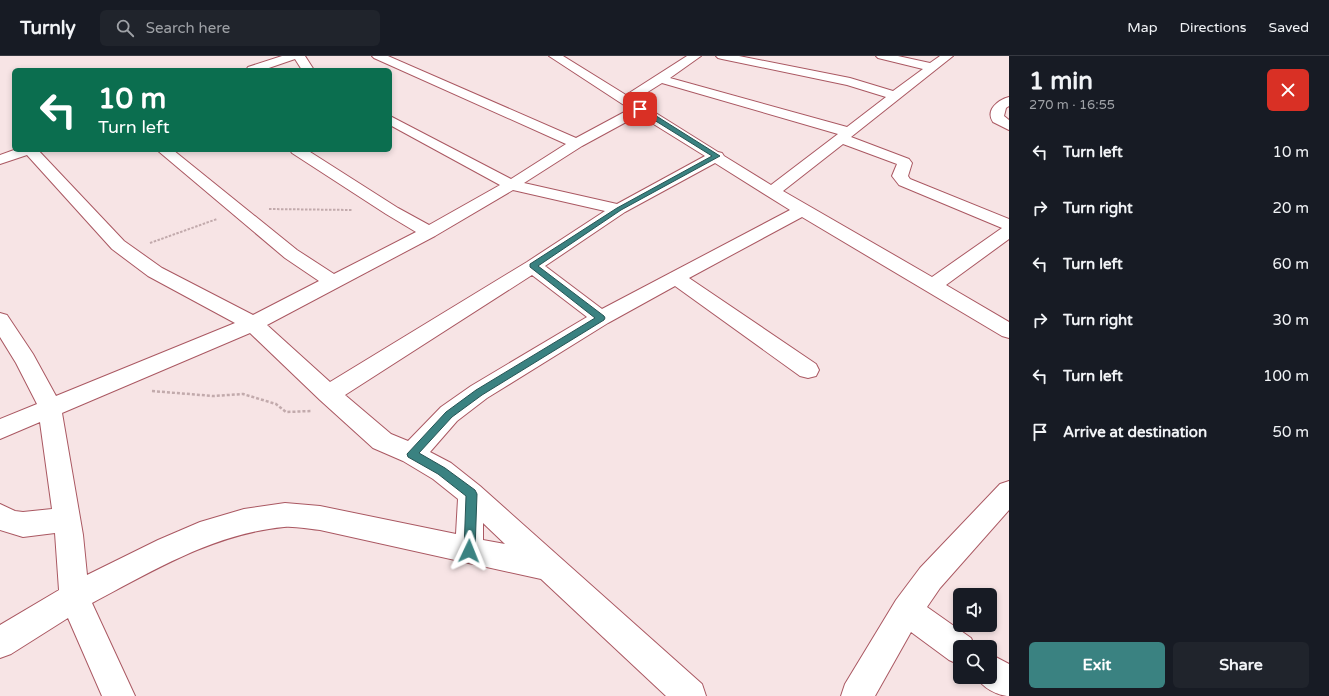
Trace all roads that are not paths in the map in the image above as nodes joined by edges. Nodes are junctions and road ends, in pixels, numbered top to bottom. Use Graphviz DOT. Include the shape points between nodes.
graph roads {
  1 [pos="293,56"];
  2 [pos="299,56"];
  3 [pos="378,56"];
  4 [pos="555,56"];
  5 [pos="695,56"];
  6 [pos="722,56"];
  7 [pos="882,56"];
  8 [pos="947,56"];
  9 [pos="932,67"];
  10 [pos="258,68"];
  11 [pos="307,68"];
  12 [pos="661,79"];
  13 [pos="895,96"];
  14 [pos="1009,101"];
  15 [pos="633,104"];
  16 [pos="392,121"];
  17 [pos="1009,126"];
  18 [pos="844,135"];
  19 [pos="578,143"];
  20 [pos="22,152"];
  21 [pos="32,152"];
  22 [pos="166,152"];
  23 [pos="300,152"];
  24 [pos="717,156"];
  25 [pos="0,160"];
  26 [pos="511,185"];
  27 [pos="772,192"];
  28 [pos="619,209"];
  29 [pos="802,210"];
  30 [pos="1009,225"];
  31 [pos="1009,231"];
  32 [pos="429,232"];
  33 [pos="533,266"];
  34 [pos="676,278"];
  35 [pos="333,282"];
  36 [pos="932,286"];
  37 [pos="601,318"];
  38 [pos="0,320"];
  39 [pos="254,324"];
  40 [pos="1009,331"];
  41 [pos="808,370"];
  42 [pos="334,399"];
  43 [pos="50,408"];
  44 [pos="0,429"];
  45 [pos="412,454"];
  46 [pos="1009,492"];
  47 [pos="471,494"];
  48 [pos="0,516"];
  49 [pos="66,519"];
  50 [pos="469,551"];
  51 [pos="548,567"];
  52 [pos="74,597"];
  53 [pos="907,611"];
  54 [pos="0,643"];
  55 [pos="953,644"];
  56 [pos="997,675"];
  57 [pos="1009,683"];
  58 [pos="119,696"];
  59 [pos="690,696"];
  60 [pos="857,696"];
  1 -- 10 [label="street"];
  2 -- 11 [label="street"];
  3 -- 19 [label="street"];
  4 -- 15 [label="street"];
  5 -- 12 [label="street"];
  6 -- 13 [label="street" via="850,82"];
  7 -- 9 [label="street"];
  8 -- 9 [label="street"];
  9 -- 13 [label="street"];
  12 -- 15 [label="street"];
  12 -- 18 [label="street"];
  13 -- 18 [label="street"];
  14 -- 17 [label="street" via="999,107 997,114 998,119"];
  15 -- 19 [label="street"];
  15 -- 24 [label="street"];
  16 -- 26 [label="street"];
  18 -- 27 [label="street"];
  18 -- 30 [label="street" via="904,162 900,176 904,182"];
  19 -- 26 [label="street"];
  20 -- 25 [label="street"];
  21 -- 39 [label="street" via="127,252 155,272"];
  22 -- 35 [label="street" via="291,254"];
  23 -- 32 [label="street"];
  24 -- 27 [label="street"];
  24 -- 28 [label="street"];
  26 -- 28 [label="street"];
  26 -- 32 [label="street"];
  27 -- 29 [label="street"];
  28 -- 33 [label="street"];
  29 -- 34 [label="street"];
  29 -- 36 [label="street"];
  31 -- 36 [label="street"];
  32 -- 35 [label="street"];
  33 -- 37 [label="street"];
  33 -- 42 [label="street"];
  34 -- 37 [label="street"];
  34 -- 41 [label="street"];
  35 -- 39 [label="street"];
  36 -- 40 [label="street"];
  37 -- 45 [label="street" via="479,392 449,414"];
  38 -- 43 [label="street"];
  39 -- 42 [label="street"];
  39 -- 43 [label="street"];
  42 -- 45 [label="street" via="382,441"];
  43 -- 44 [label="street"];
  43 -- 49 [label="street"];
  45 -- 47 [label="street" via="442,471"];
  46 -- 53 [label="street" via="930,578"];
  47 -- 50 [label="street"];
  47 -- 51 [label="street"];
  48 -- 49 [label="street" via="7,522 27,525"];
  49 -- 52 [label="street"];
  50 -- 51 [label="street"];
  50 -- 52 [label="street" via="320,518 285,515 244,521 200,535"];
  51 -- 59 [label="street"];
  52 -- 54 [label="street"];
  52 -- 58 [label="street"];
  53 -- 55 [label="street"];
  53 -- 60 [label="street"];
  56 -- 57 [label="street"];
}
